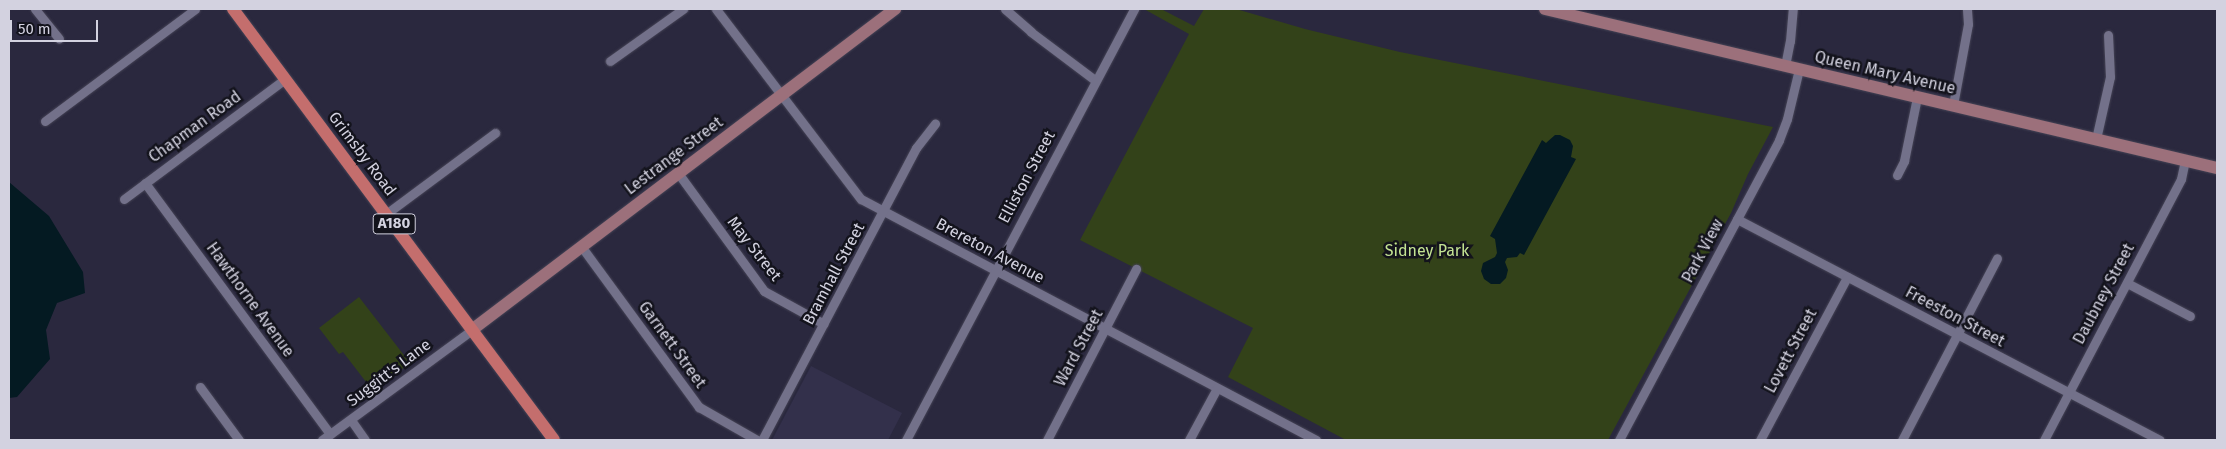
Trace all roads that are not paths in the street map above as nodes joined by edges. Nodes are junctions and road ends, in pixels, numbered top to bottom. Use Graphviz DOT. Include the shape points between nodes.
graph roads {
  1 [pos="35,9"];
  2 [pos="194,9"];
  3 [pos="233,9"];
  4 [pos="683,9"];
  5 [pos="716,9"];
  6 [pos="896,9"];
  7 [pos="1005,9"];
  8 [pos="1134,9"];
  9 [pos="1545,9"];
  10 [pos="1793,9"];
  11 [pos="1967,9"];
  12 [pos="2108,35"];
  13 [pos="59,39"];
  14 [pos="610,61"];
  15 [pos="1784,66"];
  16 [pos="1799,69"];
  17 [pos="285,80"];
  18 [pos="1095,80"];
  19 [pos="783,96"];
  20 [pos="1917,96"];
  21 [pos="1953,106"];
  22 [pos="45,121"];
  23 [pos="935,124"];
  24 [pos="495,133"];
  25 [pos="2096,139"];
  26 [pos="2185,160"];
  27 [pos="2217,168"];
  28 [pos="678,173"];
  29 [pos="1897,175"];
  30 [pos="145,183"];
  31 [pos="124,199"];
  32 [pos="884,213"];
  33 [pos="386,214"];
  34 [pos="1737,219"];
  35 [pos="581,246"];
  36 [pos="1997,258"];
  37 [pos="1136,269"];
  38 [pos="994,271"];
  39 [pos="1847,277"];
  40 [pos="2127,283"];
  41 [pos="2190,316"];
  42 [pos="824,324"];
  43 [pos="473,329"];
  44 [pos="1105,330"];
  45 [pos="1958,335"];
  46 [pos="200,387"];
  47 [pos="1217,388"];
  48 [pos="2069,393"];
  49 [pos="351,420"];
  50 [pos="326,437"];
  51 [pos="238,440"];
  52 [pos="365,440"];
  53 [pos="554,440"];
  54 [pos="757,440"];
  55 [pos="762,440"];
  56 [pos="906,440"];
  57 [pos="1047,440"];
  58 [pos="1189,440"];
  59 [pos="1316,440"];
  60 [pos="1618,440"];
  61 [pos="1760,440"];
  62 [pos="1902,440"];
  63 [pos="2044,440"];
  64 [pos="2160,440"];
  1 -- 13 [label="street"];
  2 -- 22 [label="street"];
  3 -- 17 [label="main road, Grimsby Road / A180"];
  4 -- 14 [label="street"];
  5 -- 19 [label="street, Brereton Avenue"];
  6 -- 19 [label="street, Lestrange Street"];
  7 -- 18 [label="street"];
  8 -- 18 [label="street, Elliston Street"];
  9 -- 15 [label="street, Queen Mary Avenue"];
  10 -- 15 [label="street"];
  11 -- 21 [label="street" via="1968,24"];
  12 -- 25 [label="street" via="2110,77"];
  15 -- 16 [label="street, Queen Mary Avenue"];
  16 -- 20 [label="street, Queen Mary Avenue"];
  16 -- 34 [label="street, Park View" via="1787,119"];
  17 -- 30 [label="street, Chapman Road"];
  17 -- 33 [label="main road, Grimsby Road / A180"];
  18 -- 38 [label="street, Elliston Street"];
  19 -- 28 [label="street, Lestrange Street"];
  19 -- 32 [label="street, Brereton Avenue" via="861,199"];
  20 -- 21 [label="street, Queen Mary Avenue"];
  20 -- 29 [label="street" via="1904,161"];
  21 -- 25 [label="street, Queen Mary Avenue"];
  23 -- 32 [label="street, Bramhall Street" via="916,148"];
  24 -- 33 [label="street"];
  25 -- 26 [label="street, Queen Mary Avenue"];
  26 -- 27 [label="street, Queen Mary Avenue"];
  26 -- 40 [label="street, Daubney Street" via="2181,179"];
  28 -- 35 [label="street, Lestrange Street"];
  28 -- 42 [label="street, May Street" via="764,291"];
  30 -- 31 [label="street, Chapman Road"];
  30 -- 50 [label="street, Hawthorne Avenue"];
  32 -- 38 [label="street, Brereton Avenue"];
  32 -- 42 [label="street, Bramhall Street"];
  33 -- 43 [label="main road, Grimsby Road / A180"];
  34 -- 39 [label="street, Freeston Street"];
  34 -- 60 [label="street, Park View"];
  35 -- 43 [label="street, Lestrange Street"];
  35 -- 54 [label="street, Garnett Street" via="699,407"];
  36 -- 45 [label="street"];
  37 -- 44 [label="street, Ward Street"];
  38 -- 44 [label="street, Brereton Avenue"];
  38 -- 56 [label="street, Elliston Street"];
  39 -- 45 [label="street, Freeston Street"];
  39 -- 61 [label="street, Lovett Street"];
  40 -- 41 [label="street"];
  40 -- 48 [label="street, Daubney Street"];
  42 -- 55 [label="street, Bramhall Street"];
  43 -- 49 [label="street, Suggitt's Lane"];
  43 -- 53 [label="main road, Grimsby Road / A180"];
  44 -- 47 [label="street, Brereton Avenue"];
  44 -- 57 [label="street, Ward Street"];
  45 -- 48 [label="street, Freeston Street"];
  45 -- 62 [label="street"];
  46 -- 51 [label="street"];
  47 -- 58 [label="street"];
  47 -- 59 [label="street, Brereton Avenue"];
  48 -- 63 [label="street, Daubney Street"];
  48 -- 64 [label="street, Freeston Street"];
  49 -- 50 [label="street, Suggitt's Lane"];
  49 -- 52 [label="street"];
}
